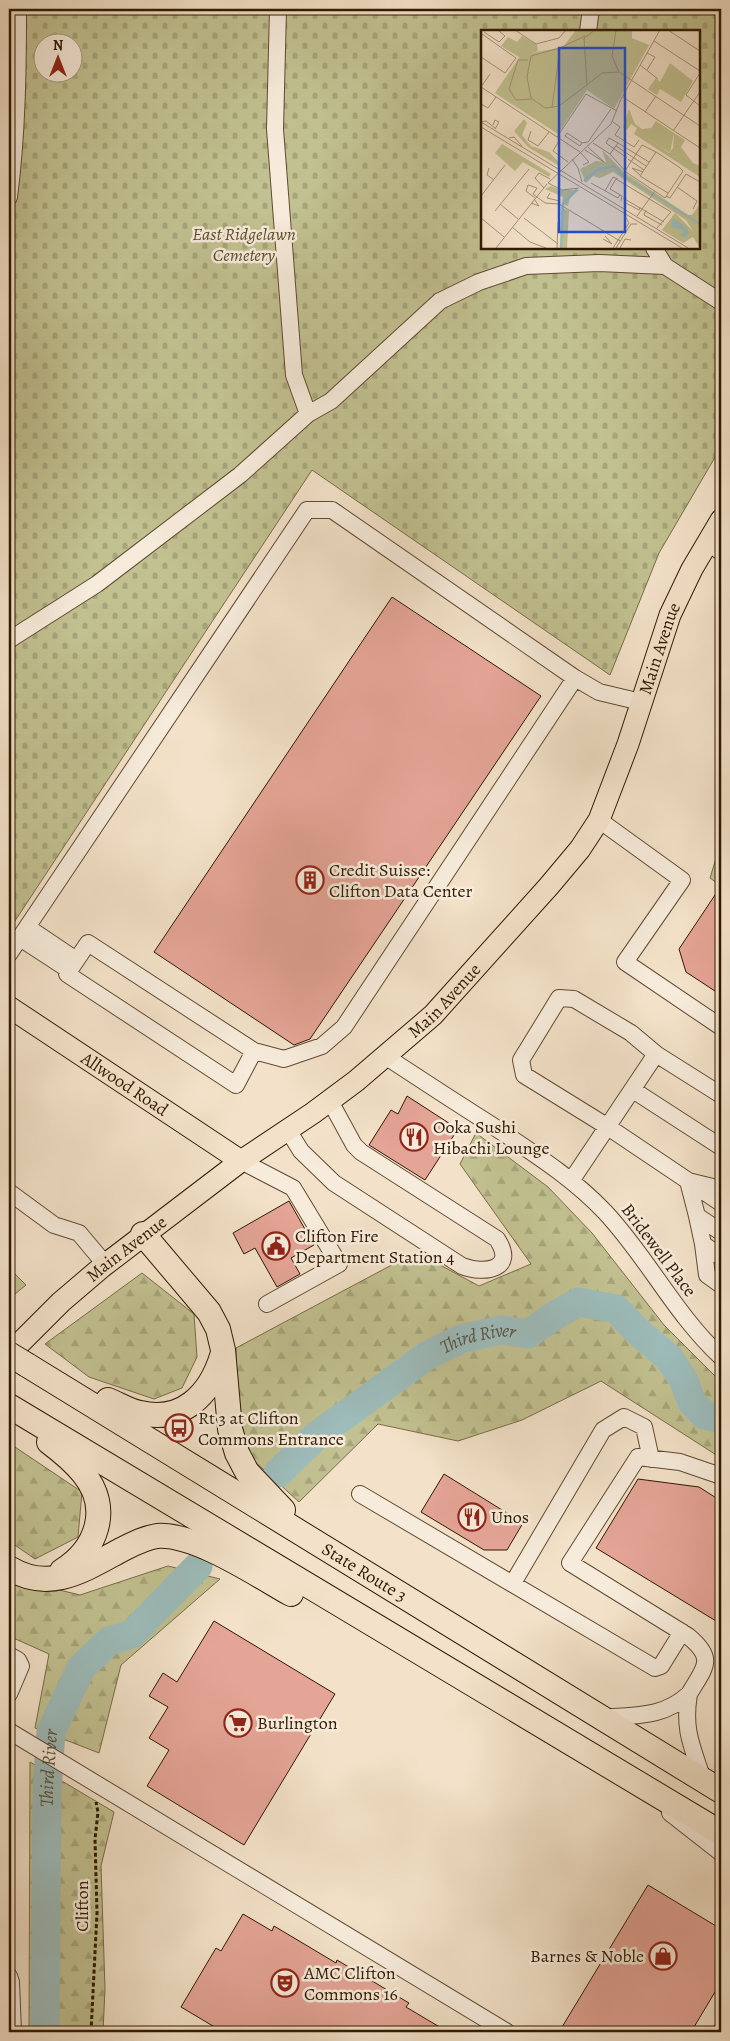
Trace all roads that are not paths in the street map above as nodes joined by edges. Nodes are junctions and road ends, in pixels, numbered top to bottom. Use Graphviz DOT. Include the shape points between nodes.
graph roads {
  1 [pos="278,9"];
  2 [pos="591,9"];
  3 [pos="16,11"];
  4 [pos="588,30"];
  5 [pos="9,197"];
  6 [pos="655,249"];
  7 [pos="665,266"];
  8 [pos="721,302"];
  9 [pos="308,414"];
  10 [pos="721,520"];
  11 [pos="715,547"];
  12 [pos="9,640"];
  13 [pos="575,678"];
  14 [pos="641,702"];
  15 [pos="599,820"];
  16 [pos="23,932"];
  17 [pos="9,954"];
  18 [pos="72,965"];
  19 [pos="9,1009"];
  20 [pos="721,1027"];
  21 [pos="254,1052"];
  22 [pos="656,1054"];
  23 [pos="385,1056"];
  24 [pos="633,1090"];
  25 [pos="721,1095"];
  26 [pos="330,1101"];
  27 [pos="608,1127"];
  28 [pos="288,1130"];
  29 [pos="721,1147"];
  30 [pos="241,1161"];
  31 [pos="571,1181"];
  32 [pos="688,1181"];
  33 [pos="721,1189"];
  34 [pos="9,1192"];
  35 [pos="721,1203"];
  36 [pos="697,1216"];
  37 [pos="721,1232"];
  38 [pos="143,1234"];
  39 [pos="703,1244"];
  40 [pos="721,1257"];
  41 [pos="105,1264"];
  42 [pos="721,1285"];
  43 [pos="267,1304"];
  44 [pos="224,1350"];
  45 [pos="721,1357"];
  46 [pos="15,1358"];
  47 [pos="9,1407"];
  48 [pos="651,1459"];
  49 [pos="721,1476"];
  50 [pos="360,1494"];
  51 [pos="310,1538"];
  52 [pos="9,1568"];
  53 [pos="40,1580"];
  54 [pos="512,1583"];
  55 [pos="682,1632"];
  56 [pos="9,1655"];
  57 [pos="721,1658"];
  58 [pos="706,1666"];
  59 [pos="9,1694"];
  60 [pos="689,1694"];
  61 [pos="601,1718"];
  62 [pos="9,1731"];
  63 [pos="614,1768"];
  64 [pos="712,1786"];
  65 [pos="721,1833"];
  66 [pos="721,1853"];
  67 [pos="9,1976"];
  68 [pos="13,2032"];
  69 [pos="507,2032"];
  1 -- 9 [label="street" via="275,129 294,376"];
  2 -- 4 [label="street"];
  3 -- 5 [label="street" via="18,66"];
  6 -- 7 [label="street"];
  7 -- 8 [label="street"];
  7 -- 9 [label="street" via="599,263 526,266 479,282 440,300 331,401"];
  9 -- 12 [label="street" via="240,475 97,584"];
  10 -- 11 [label="main road, Main Avenue"];
  11 -- 14 [label="main road, Main Avenue" via="692,569 670,615"];
  13 -- 14 [label="street" via="600,692"];
  13 -- 16 [label="street" via="332,510 307,510"];
  13 -- 21 [label="street" via="344,1027 322,1046 284,1059"];
  14 -- 15 [label="main road, Main Avenue"];
  15 -- 20 [label="street" via="682,880 625,962"];
  15 -- 23 [label="main road, Main Avenue" via="580,849 487,956 433,1015"];
  16 -- 17 [label="street"];
  16 -- 18 [label="street"];
  18 -- 21 [label="street" via="88,943"];
  18 -- 21 [label="street" via="67,974 236,1085"];
  19 -- 30 [label="main road, Allwood Road"];
  22 -- 24 [label="street"];
  22 -- 25 [label="street"];
  22 -- 27 [label="street" via="631,1034 574,999 559,998 521,1060 524,1075"];
  23 -- 26 [label="main road, Main Avenue"];
  23 -- 31 [label="street, Bridewell Place"];
  24 -- 27 [label="street"];
  24 -- 29 [label="street"];
  26 -- 28 [label="main road, Main Avenue"];
  26 -- 28 [label="street" via="361,1152 497,1239 504,1248 503,1261 481,1271 462,1266 334,1183 301,1151"];
  27 -- 31 [label="street"];
  27 -- 32 [label="street"];
  28 -- 30 [label="main road, Main Avenue"];
  30 -- 38 [label="main road, Main Avenue"];
  30 -- 43 [label="street" via="293,1188 339,1264"];
  31 -- 45 [label="street, Bridewell Place" via="604,1211 674,1305"];
  32 -- 33 [label="street"];
  32 -- 35 [label="street"];
  32 -- 36 [label="street"];
  34 -- 41 [label="street" via="54,1225 79,1233"];
  36 -- 37 [label="street"];
  36 -- 39 [label="street"];
  38 -- 41 [label="main road, Main Avenue"];
  38 -- 44 [label="highway" via="208,1312 218,1329"];
  39 -- 40 [label="street"];
  39 -- 42 [label="street" via="707,1275"];
  41 -- 46 [label="main road, Main Avenue" via="61,1302"];
  44 -- 46 [label="highway" via="211,1383 198,1399 180,1411 159,1416 138,1413"];
  44 -- 51 [label="highway" via="230,1429 237,1453 258,1486"];
  46 -- 51 [label="highway, State Route 3"];
  47 -- 53 [label="highway" via="84,1474 95,1493 98,1528 84,1552 74,1564"];
  47 -- 63 [label="highway"];
  48 -- 49 [label="street" via="680,1462"];
  48 -- 54 [label="street" via="644,1427 624,1417 603,1430"];
  48 -- 55 [label="street" via="638,1457 570,1563"];
  50 -- 54 [label="street"];
  51 -- 61 [label="highway, State Route 3"];
  52 -- 53 [label="highway" via="20,1575"];
  53 -- 63 [label="highway" via="65,1578 138,1541 156,1536 192,1541"];
  54 -- 55 [label="street" via="655,1668 661,1666"];
  55 -- 58 [label="street" via="700,1646"];
  56 -- 59 [label="street" via="21,1666"];
  57 -- 58 [label="street"];
  58 -- 60 [label="street"];
  60 -- 61 [label="street" via="672,1708 660,1712"];
  60 -- 64 [label="street" via="687,1730"];
  61 -- 64 [label="highway, State Route 3"];
  62 -- 69 [label="street"];
  63 -- 65 [label="highway"];
  63 -- 66 [label="street"];
  67 -- 68 [label="street"];
}
